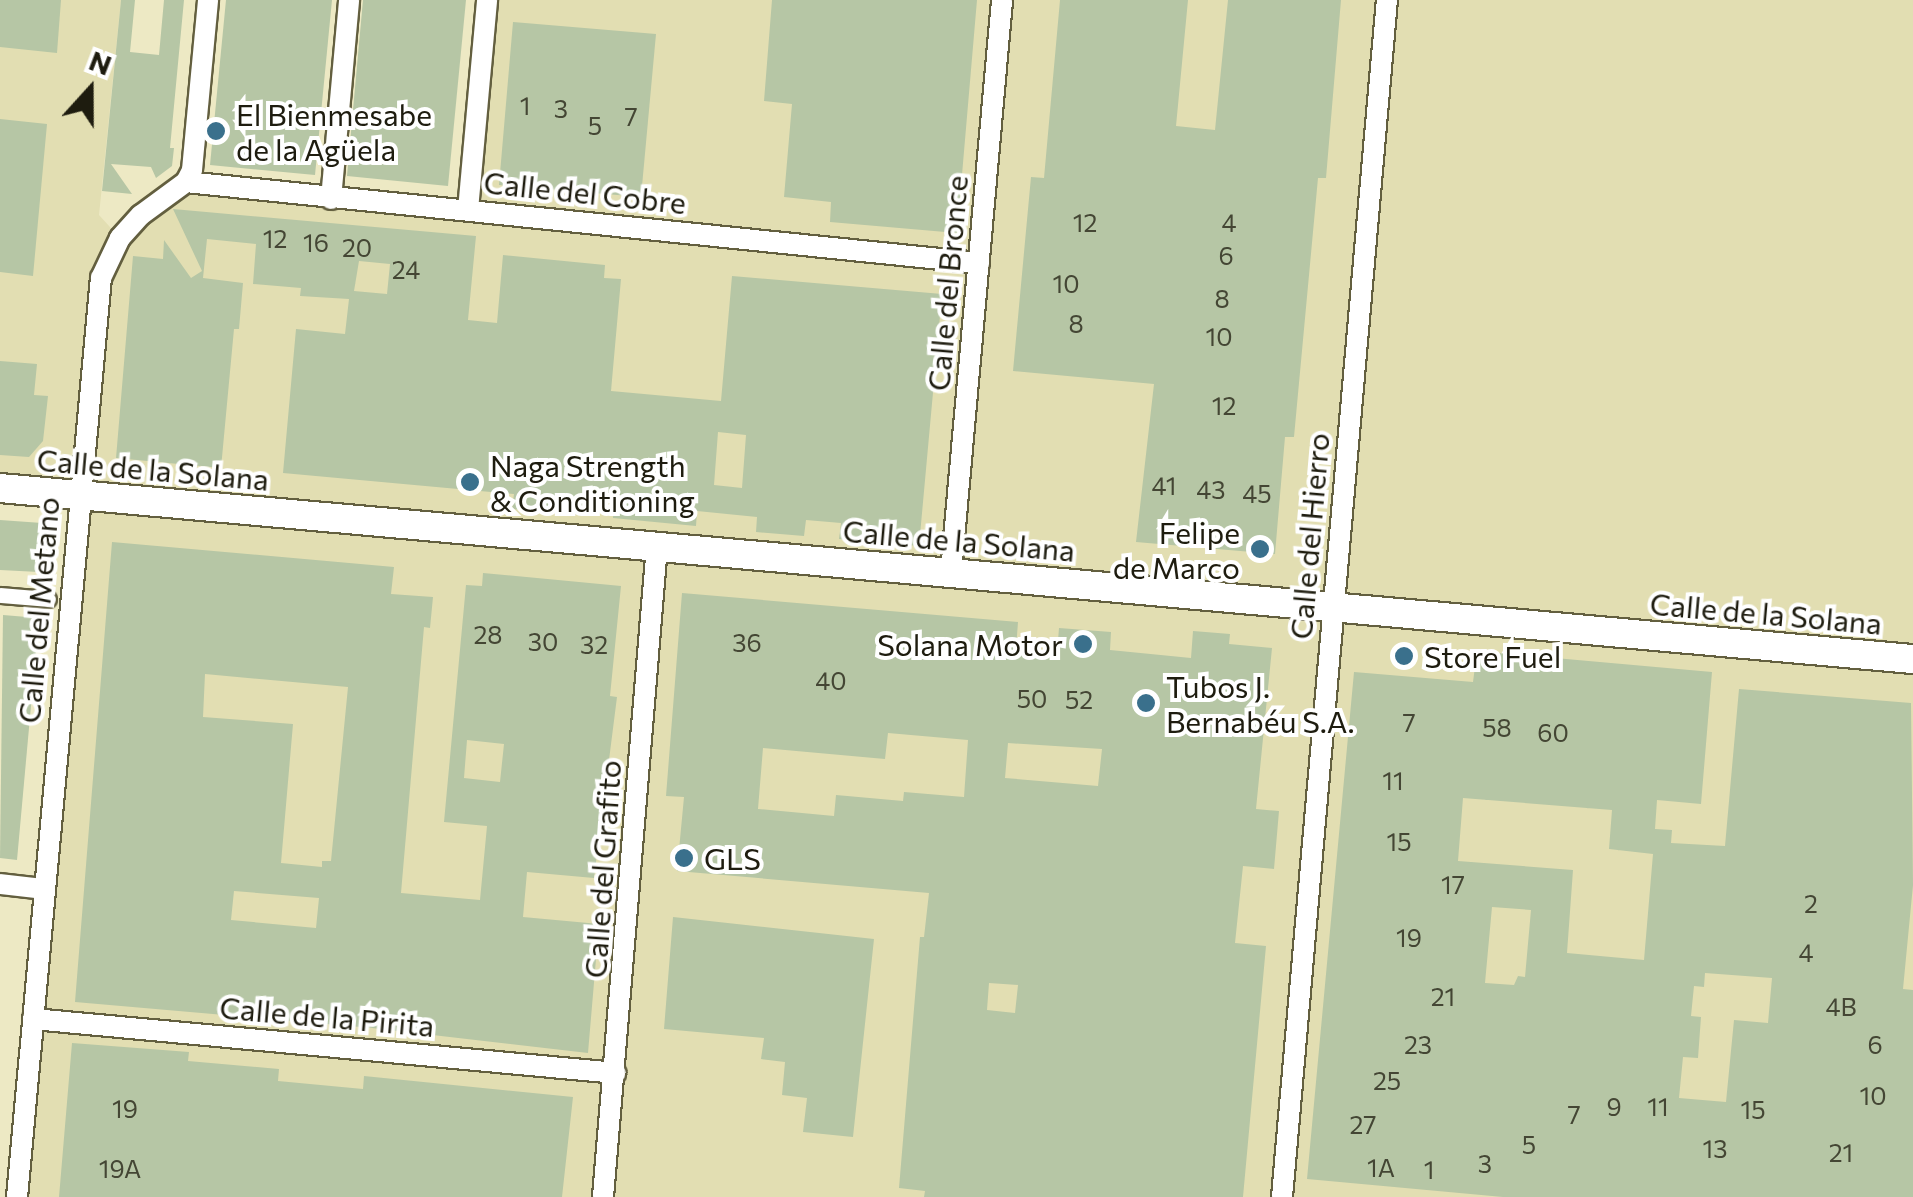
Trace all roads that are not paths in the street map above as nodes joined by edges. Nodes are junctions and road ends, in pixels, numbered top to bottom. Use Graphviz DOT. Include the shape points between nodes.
graph roads {
  1 [pos="208,0"];
  2 [pos="349,0"];
  3 [pos="487,0"];
  4 [pos="1002,0"];
  5 [pos="1387,0"];
  6 [pos="186,182"];
  7 [pos="332,199"];
  8 [pos="468,210"];
  9 [pos="979,263"];
  10 [pos="0,488"];
  11 [pos="78,494"];
  12 [pos="657,546"];
  13 [pos="951,572"];
  14 [pos="0,595"];
  15 [pos="48,599"];
  16 [pos="1333,606"];
  17 [pos="1913,659"];
  18 [pos="0,884"];
  19 [pos="44,888"];
  20 [pos="33,1019"];
  21 [pos="616,1073"];
  22 [pos="16,1197"];
  23 [pos="603,1197"];
  24 [pos="1282,1197"];
  1 -- 6 [label="street"];
  2 -- 7 [label="street"];
  3 -- 8 [label="street"];
  4 -- 9 [label="street, Calle del Bronce"];
  5 -- 16 [label="street, Calle del Hierro"];
  6 -- 7 [label="street, Calle del Cobre"];
  6 -- 11 [label="street, Calle del Metano" via="141,215 108,258 97,304"];
  7 -- 8 [label="street, Calle del Cobre"];
  8 -- 9 [label="street, Calle del Cobre"];
  9 -- 13 [label="street, Calle del Bronce"];
  10 -- 11 [label="street, Calle de la Solana"];
  11 -- 12 [label="street, Calle de la Solana"];
  11 -- 19 [label="street, Calle del Metano"];
  12 -- 13 [label="street, Calle de la Solana"];
  12 -- 21 [label="street, Calle del Grafito"];
  13 -- 16 [label="street, Calle de la Solana"];
  14 -- 15 [label="street"];
  16 -- 17 [label="street, Calle de la Solana"];
  16 -- 24 [label="street, Calle del Hierro"];
  18 -- 19 [label="street"];
  19 -- 20 [label="street, Calle del Metano"];
  20 -- 21 [label="street, Calle de la Pirita"];
  20 -- 22 [label="street, Calle del Metano"];
  21 -- 23 [label="street, Calle del Grafito"];
}
